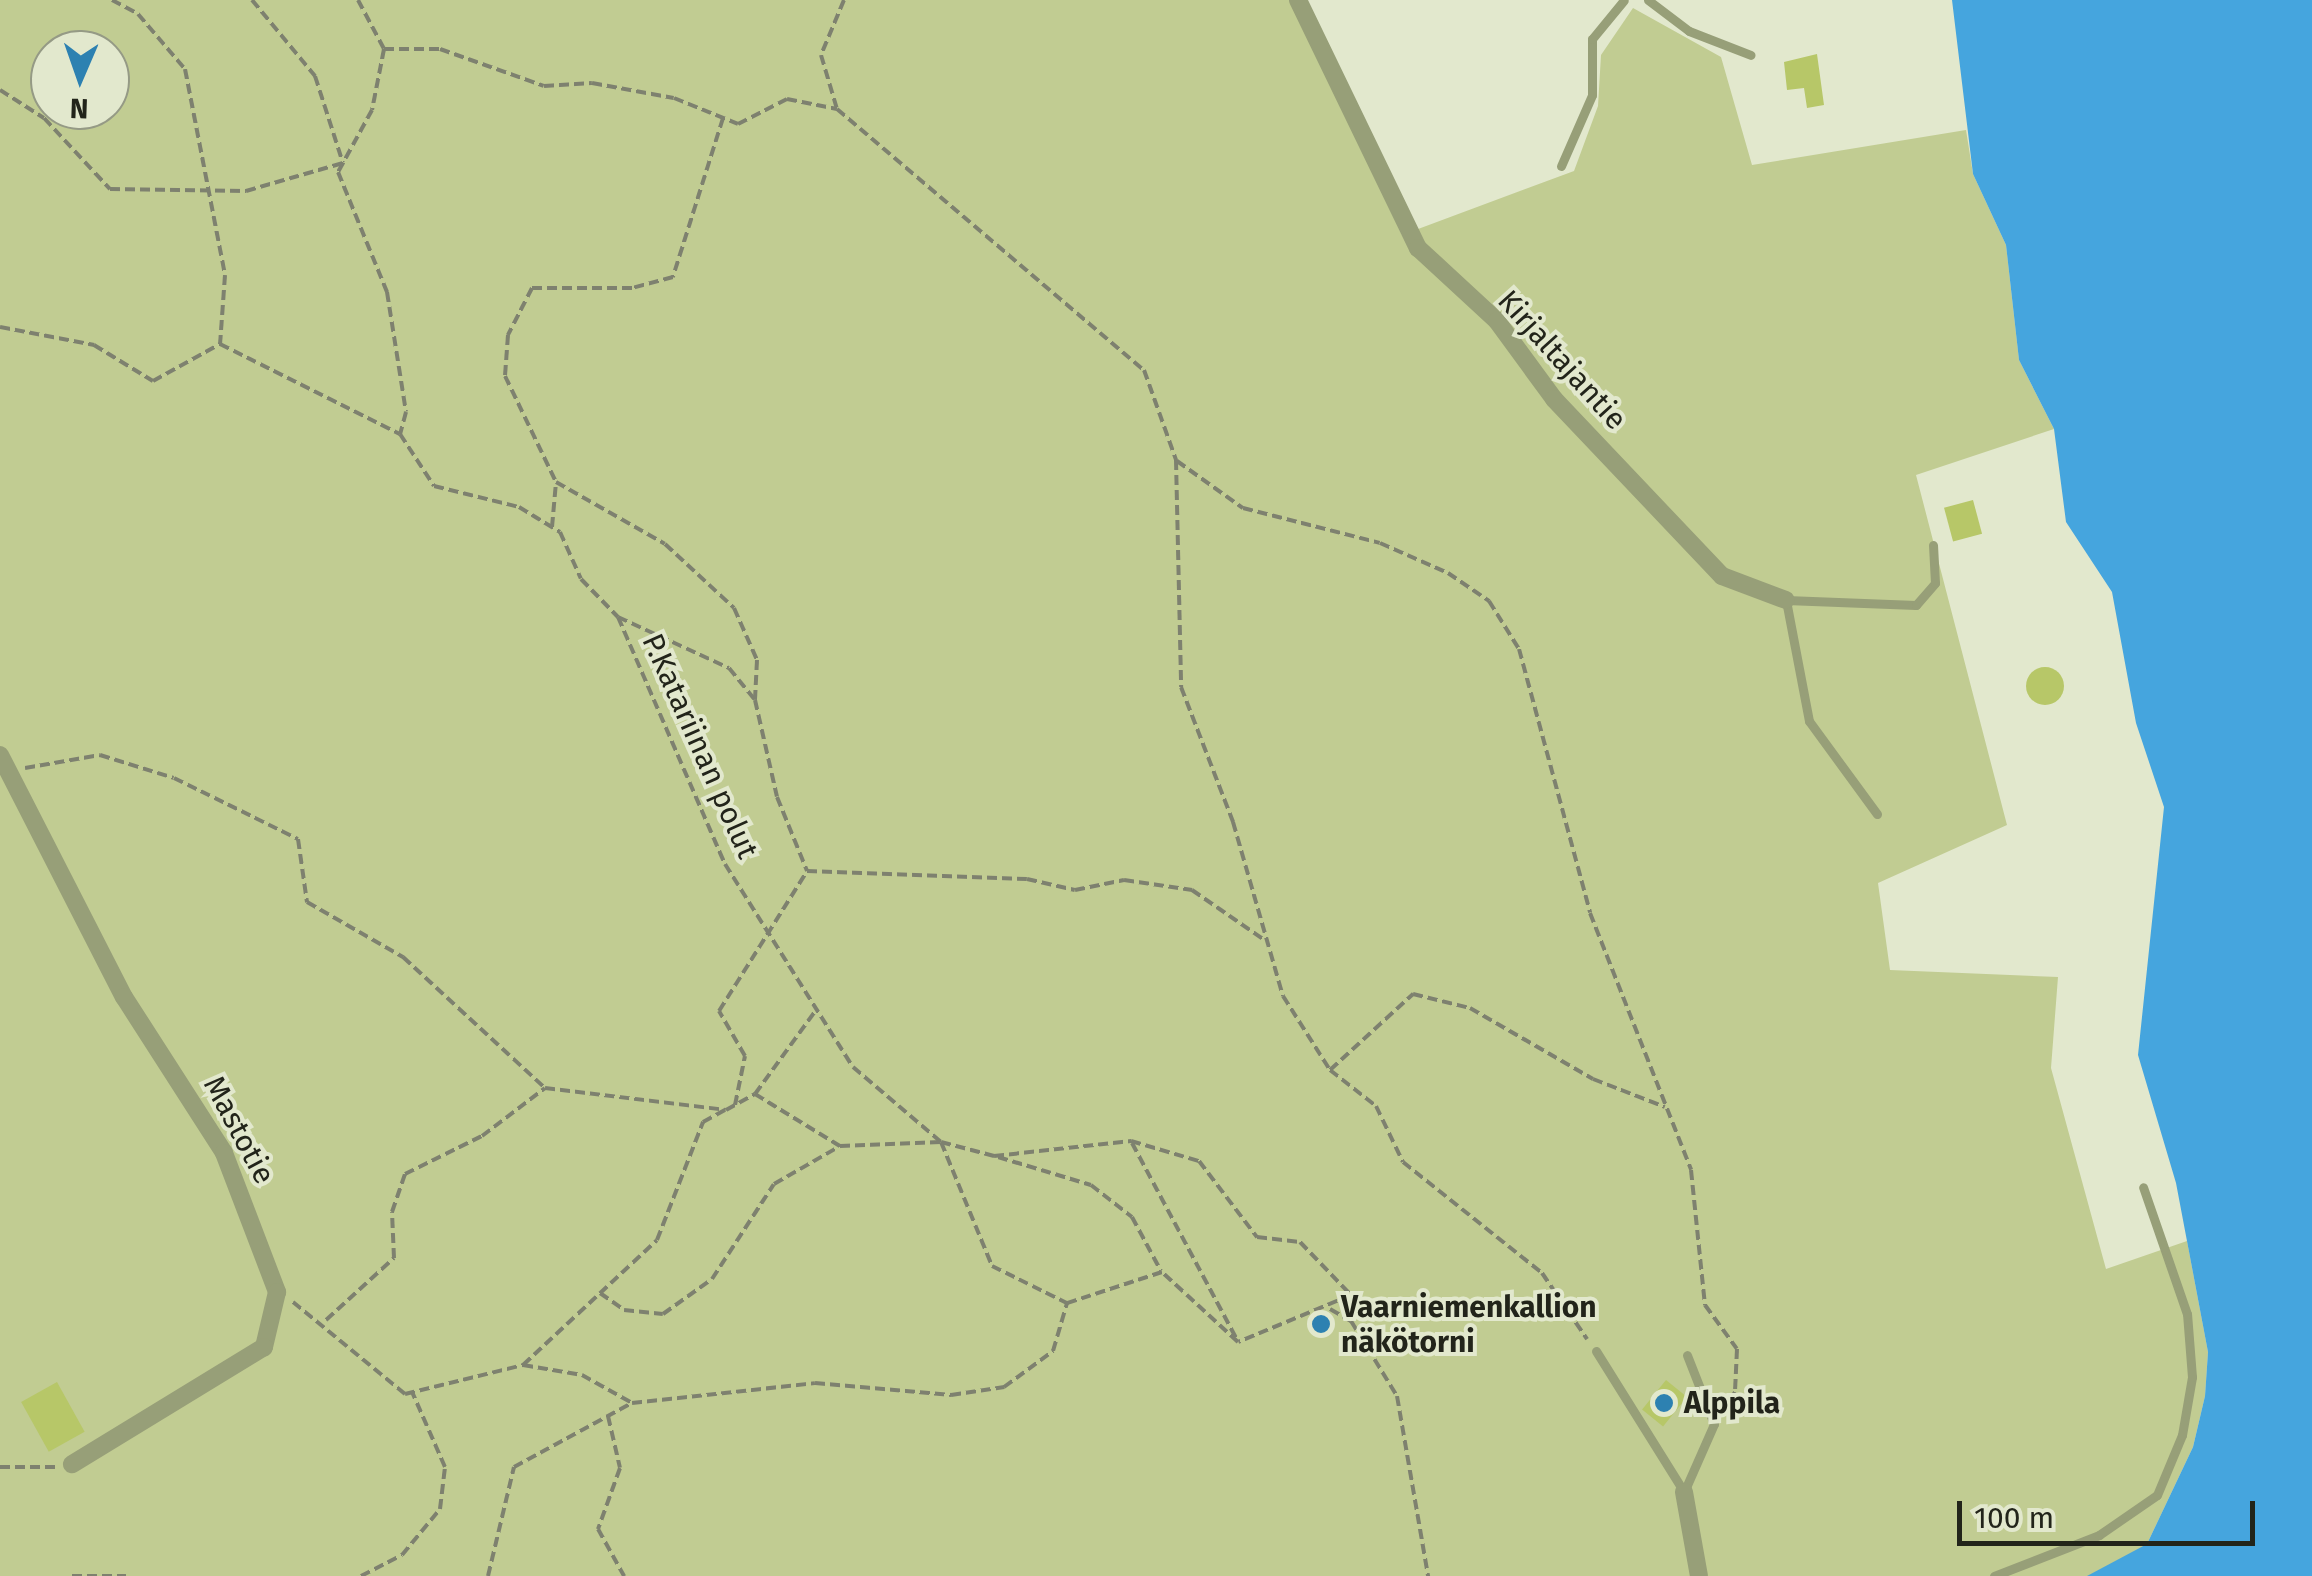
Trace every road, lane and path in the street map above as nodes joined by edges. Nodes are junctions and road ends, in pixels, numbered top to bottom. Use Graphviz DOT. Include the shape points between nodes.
graph roads {
  1 [pos="112,0"];
  2 [pos="252,0"];
  3 [pos="358,0"];
  4 [pos="844,0"];
  5 [pos="1298,0"];
  6 [pos="1624,0"];
  7 [pos="1648,0"];
  8 [pos="384,49"];
  9 [pos="1751,55"];
  10 [pos="0,90"];
  11 [pos="837,109"];
  12 [pos="723,118"];
  13 [pos="342,163"];
  14 [pos="1561,166"];
  15 [pos="212,194"];
  16 [pos="0,327"];
  17 [pos="220,344"];
  18 [pos="400,434"];
  19 [pos="1176,460"];
  20 [pos="556,482"];
  21 [pos="552,527"];
  22 [pos="1933,546"];
  23 [pos="1786,600"];
  24 [pos="618,617"];
  25 [pos="755,700"];
  26 [pos="0,755"];
  27 [pos="11,773"];
  28 [pos="1877,814"];
  29 [pos="807,871"];
  30 [pos="767,930"];
  31 [pos="1262,939"];
  32 [pos="817,1009"];
  33 [pos="1330,1070"];
  34 [pos="546,1088"];
  35 [pos="755,1094"];
  36 [pos="734,1104"];
  37 [pos="1665,1106"];
  38 [pos="726,1110"];
  39 [pos="1130,1140"];
  40 [pos="942,1142"];
  41 [pos="840,1146"];
  42 [pos="994,1156"];
  43 [pos="2142,1187"];
  44 [pos="1162,1272"];
  45 [pos="276,1292"];
  46 [pos="600,1293"];
  47 [pos="1067,1303"];
  48 [pos="1330,1309"];
  49 [pos="324,1321"];
  50 [pos="1238,1342"];
  51 [pos="1596,1351"];
  52 [pos="1687,1355"];
  53 [pos="522,1365"];
  54 [pos="412,1392"];
  55 [pos="632,1403"];
  56 [pos="608,1416"];
  57 [pos="1714,1424"];
  58 [pos="72,1464"];
  59 [pos="0,1467"];
  60 [pos="1684,1492"];
  61 [pos="72,1576"];
  62 [pos="126,1576"];
  63 [pos="360,1576"];
  64 [pos="488,1576"];
  65 [pos="624,1576"];
  66 [pos="1428,1576"];
  67 [pos="1699,1576"];
  68 [pos="1994,1576"];
  1 -- 15 [label="path" via="138,14 185,69"];
  2 -- 13 [label="path" via="315,76"];
  3 -- 8 [label="path"];
  4 -- 11 [label="path" via="821,56"];
  5 -- 23 [label="street, Kirjaltajantie" via="1418,248 1498,322 1564,410 1722,576"];
  6 -- 14 [label="lane" via="1592,38 1592,95"];
  7 -- 9 [label="lane" via="1690,31"];
  8 -- 12 [label="path" via="440,49 544,86 592,83"];
  8 -- 13 [label="path" via="372,110"];
  10 -- 15 [label="path" via="44,118 110,190"];
  11 -- 12 [label="path" via="787,99 738,124"];
  11 -- 19 [label="path" via="1144,370"];
  12 -- 20 [label="path" via="673,277 632,288 547,282 532,288 508,335 505,376"];
  13 -- 15 [label="path"];
  13 -- 18 [label="path" via="338,172 387,292 406,412"];
  15 -- 17 [label="path" via="224,275"];
  16 -- 17 [label="path" via="94,345 153,380"];
  17 -- 18 [label="path"];
  18 -- 21 [label="path" via="434,486 520,507"];
  19 -- 31 [label="path" via="1181,686 1233,822"];
  19 -- 37 [label="path" via="1242,508 1380,543 1489,600 1520,649 1590,913"];
  20 -- 21 [label="path"];
  20 -- 25 [label="path" via="665,544 734,608 757,660"];
  21 -- 24 [label="path, P.Katariinan polut" via="580,580"];
  22 -- 23 [label="lane" via="1936,583 1916,605"];
  23 -- 28 [label="lane" via="1809,721"];
  24 -- 25 [label="path" via="729,668"];
  24 -- 30 [label="path, P.Katariinan polut" via="725,864"];
  25 -- 29 [label="path" via="777,798"];
  26 -- 27 [label="street, Mastotie"];
  27 -- 34 [label="path" via="100,755 174,778 298,839 306,902 403,958"];
  27 -- 45 [label="street, Mastotie" via="124,998 224,1153"];
  29 -- 30 [label="path"];
  29 -- 31 [label="path" via="1027,879 1075,890 1124,880 1192,890"];
  30 -- 32 [label="path, P.Katariinan polut"];
  30 -- 36 [label="path" via="719,1011 745,1056"];
  31 -- 33 [label="path" via="1282,996"];
  32 -- 35 [label="path"];
  32 -- 40 [label="path, P.Katariinan polut" via="852,1067"];
  33 -- 37 [label="path" via="1413,994 1470,1008 1593,1079"];
  33 -- 51 [label="path" via="1376,1106 1404,1162 1542,1273"];
  34 -- 38 [label="path"];
  34 -- 49 [label="path" via="482,1136 405,1174 392,1212 394,1258"];
  35 -- 36 [label="path"];
  35 -- 41 [label="path"];
  36 -- 38 [label="path"];
  37 -- 57 [label="path" via="1691,1170 1704,1305 1737,1349 1735,1392"];
  38 -- 46 [label="path" via="703,1122 657,1240"];
  39 -- 42 [label="path, P.Katariinan polut"];
  39 -- 48 [label="path" via="1199,1161 1257,1237 1300,1242 1351,1295"];
  39 -- 50 [label="path"];
  40 -- 41 [label="path"];
  40 -- 42 [label="path, P.Katariinan polut"];
  40 -- 47 [label="path" via="992,1266"];
  41 -- 46 [label="path" via="774,1184 712,1279 663,1314 624,1310"];
  42 -- 44 [label="path" via="1091,1185 1132,1216"];
  43 -- 68 [label="lane" via="2187,1314 2192,1376 2182,1435 2156,1495 2099,1535"];
  44 -- 47 [label="path"];
  44 -- 50 [label="path"];
  45 -- 49 [label="path"];
  45 -- 58 [label="street" via="271,1334 250,1359"];
  46 -- 53 [label="path"];
  47 -- 55 [label="path" via="1052,1351 1004,1387 951,1394 815,1383"];
  48 -- 50 [label="path"];
  48 -- 66 [label="path" via="1351,1321 1397,1396"];
  49 -- 54 [label="path" via="355,1359"];
  51 -- 60 [label="lane"];
  52 -- 57 [label="lane"];
  53 -- 54 [label="path"];
  53 -- 55 [label="path" via="582,1375"];
  54 -- 63 [label="path" via="445,1468 440,1509 402,1555"];
  55 -- 56 [label="path"];
  56 -- 64 [label="path" via="514,1468"];
  56 -- 65 [label="path" via="620,1468 598,1530"];
  57 -- 60 [label="lane"];
  58 -- 59 [label="path"];
  60 -- 67 [label="street"];
  61 -- 62 [label="path"];
}
